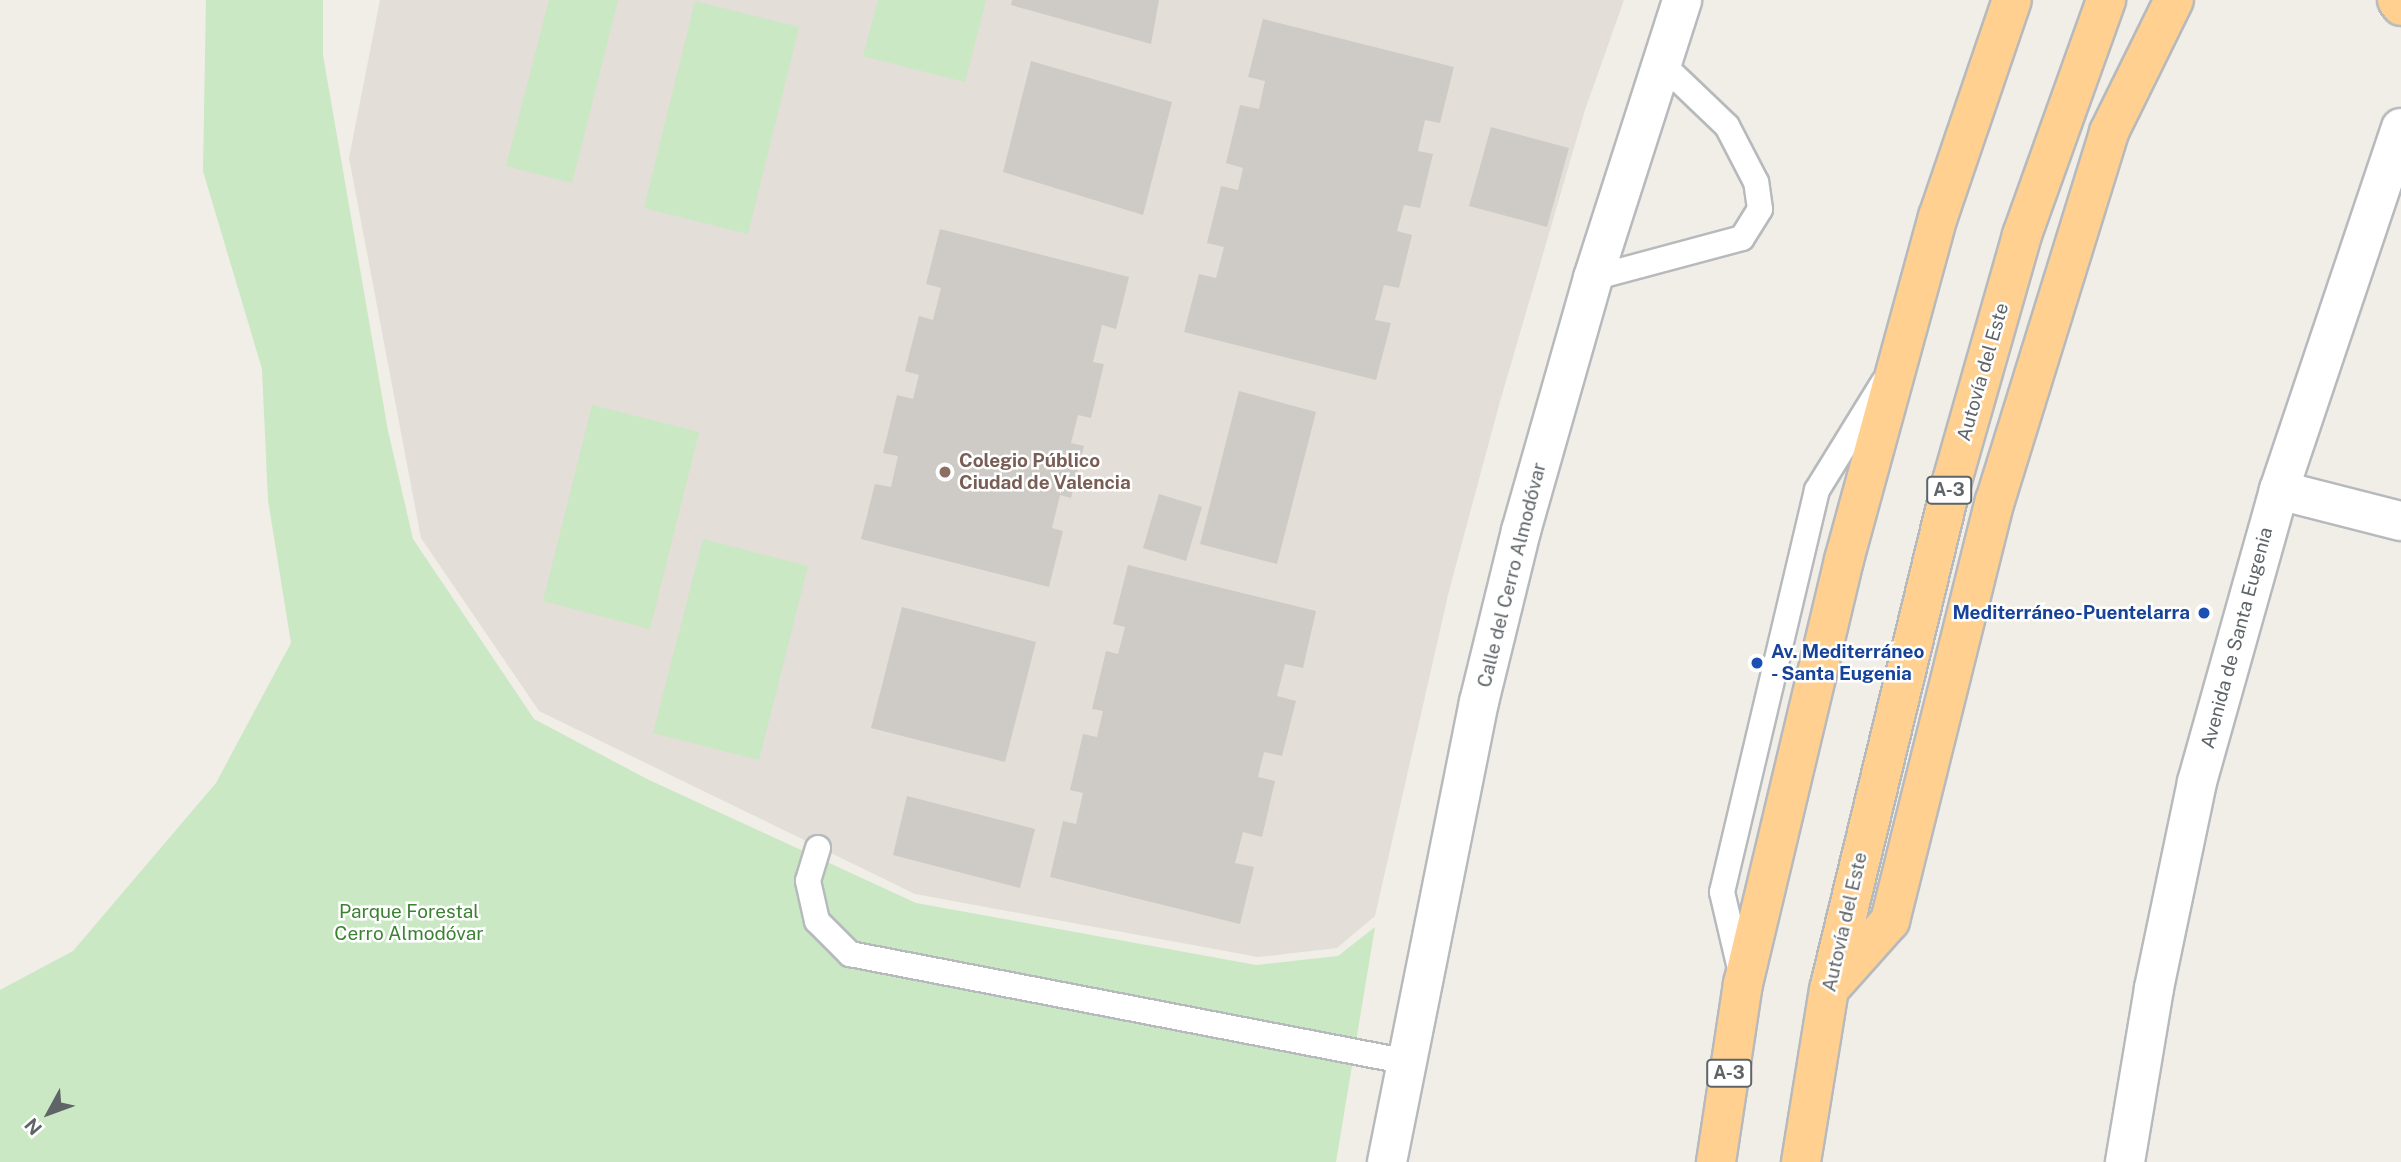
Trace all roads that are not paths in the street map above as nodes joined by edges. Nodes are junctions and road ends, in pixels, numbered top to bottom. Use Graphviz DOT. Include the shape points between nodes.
graph roads {
  1 [pos="1682,0"];
  2 [pos="2011,0"];
  3 [pos="2106,0"];
  4 [pos="2174,0"];
  5 [pos="2397,0"];
  6 [pos="2401,6"];
  7 [pos="1660,62"];
  8 [pos="2401,128"];
  9 [pos="1593,278"];
  10 [pos="2279,490"];
  11 [pos="2401,521"];
  12 [pos="818,848"];
  13 [pos="1829,990"];
  14 [pos="1408,1062"];
  15 [pos="1387,1162"];
  16 [pos="1716,1162"];
  17 [pos="1801,1162"];
  18 [pos="2125,1162"];
  1 -- 7 [label="street, Calle del Cerro Almodóvar"];
  2 -- 16 [label="highway, A-3" via="1938,217 1898,358 1743,984"];
  3 -- 13 [label="highway, Autovía del Este / A-3" via="2022,235 1952,481"];
  4 -- 13 [label="highway" via="2109,132 2088,198 1996,501 1890,921"];
  5 -- 6 [label="highway"];
  7 -- 9 [label="street, Calle del Cerro Almodóvar"];
  7 -- 9 [label="lane" via="1727,126 1756,182 1760,209 1742,238"];
  8 -- 10 [label="street, Avenida de Santa Eugenia"];
  9 -- 14 [label="street, Calle del Cerro Almodóvar" via="1479,702"];
  10 -- 11 [label="street"];
  10 -- 18 [label="street, Avenida de Santa Eugenia" via="2197,782 2154,988"];
  12 -- 14 [label="lane" via="808,881 817,921 850,954"];
  13 -- 17 [label="highway, Autovía del Este / A-3"];
  14 -- 15 [label="street, Calle del Cerro Almodóvar"];
}
